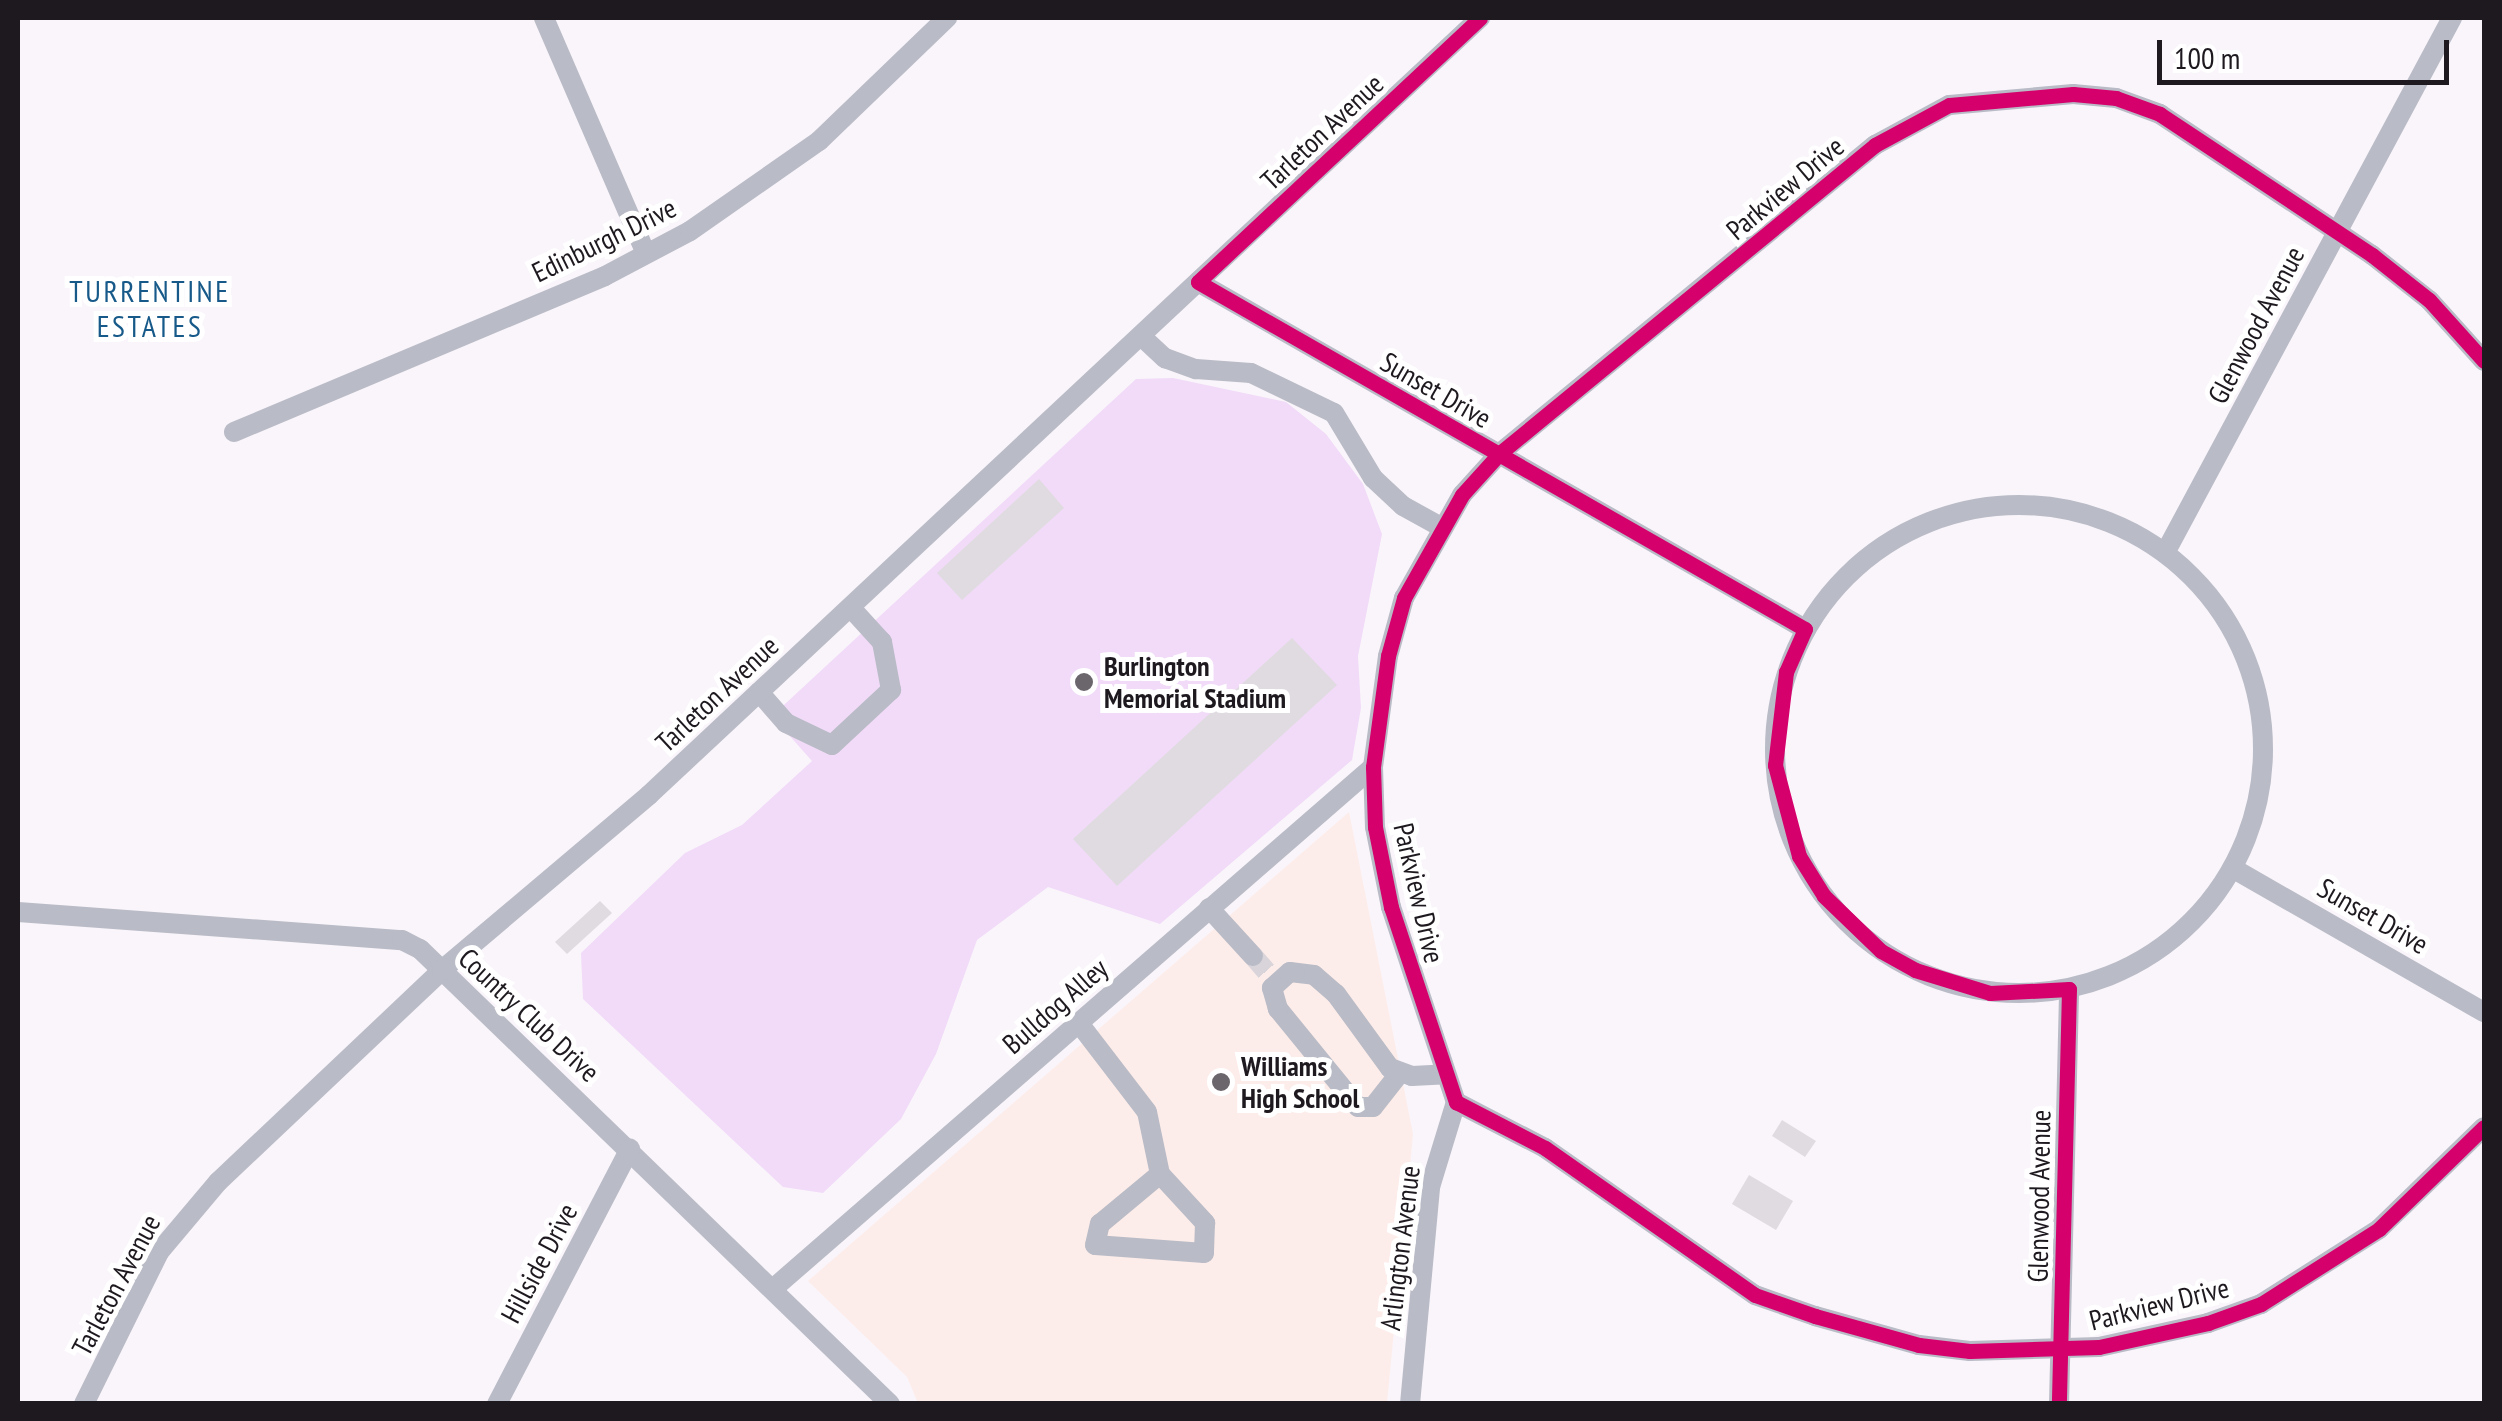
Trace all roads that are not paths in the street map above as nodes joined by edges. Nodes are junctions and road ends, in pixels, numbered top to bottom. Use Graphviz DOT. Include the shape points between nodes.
graph roads {
  1 [pos="544,18"];
  2 [pos="948,18"];
  3 [pos="1480,18"];
  4 [pos="2452,18"];
  5 [pos="2338,231"];
  6 [pos="645,251"];
  7 [pos="1198,282"];
  8 [pos="1141,336"];
  9 [pos="2484,361"];
  10 [pos="234,432"];
  11 [pos="1499,454"];
  12 [pos="1442,527"];
  13 [pos="2165,553"];
  14 [pos="850,607"];
  15 [pos="1805,629"];
  16 [pos="759,692"];
  17 [pos="1373,767"];
  18 [pos="2234,869"];
  19 [pos="1209,908"];
  20 [pos="18,912"];
  21 [pos="442,970"];
  22 [pos="1266,970"];
  23 [pos="2068,990"];
  24 [pos="2484,1012"];
  25 [pos="1078,1022"];
  26 [pos="1399,1074"];
  27 [pos="1446,1074"];
  28 [pos="1456,1102"];
  29 [pos="2484,1127"];
  30 [pos="630,1148"];
  31 [pos="1160,1174"];
  32 [pos="774,1287"];
  33 [pos="2060,1351"];
  34 [pos="84,1404"];
  35 [pos="497,1404"];
  36 [pos="890,1404"];
  37 [pos="1410,1404"];
  38 [pos="2059,1404"];
  1 -- 6 [label="street"];
  2 -- 6 [label="street, Edinburgh Drive" via="819,141 690,231"];
  3 -- 7 [label="street, Tarleton Avenue"];
  4 -- 5 [label="street, Glenwood Avenue"];
  5 -- 9 [label="street, Parkview Drive" via="2429,300"];
  5 -- 11 [label="street, Parkview Drive" via="2196,134 2116,98 2036,92 1950,105 1875,145"];
  5 -- 13 [label="street, Glenwood Avenue"];
  6 -- 10 [label="street, Edinburgh Drive" via="605,276"];
  7 -- 8 [label="street, Tarleton Avenue"];
  7 -- 11 [label="street, Sunset Drive"];
  8 -- 12 [label="street" via="1165,358 1196,369 1250,373 1334,413 1373,478 1402,506"];
  8 -- 14 [label="street, Tarleton Avenue"];
  11 -- 12 [label="street, Parkview Drive"];
  11 -- 15 [label="street, Sunset Drive"];
  12 -- 17 [label="street, Parkview Drive" via="1400,612"];
  13 -- 15 [label="street" via="2130,531 2077,512 2009,504 1968,510 1890,540 1838,585"];
  13 -- 18 [label="street" via="2194,579 2239,643 2262,718 2260,796"];
  14 -- 16 [label="street, Tarleton Avenue"];
  14 -- 16 [label="street" via="882,642 891,690 832,745 786,723"];
  15 -- 23 [label="street" via="1783,688 1775,765 1788,827 1824,896 1866,938 1915,970 1990,992"];
  16 -- 21 [label="street, Tarleton Avenue"];
  17 -- 19 [label="street, Bulldog Alley"];
  17 -- 27 [label="street, Parkview Drive" via="1375,826 1391,907"];
  18 -- 23 [label="street" via="2203,912 2164,947 2119,974"];
  18 -- 24 [label="street, Sunset Drive"];
  19 -- 22 [label="street"];
  19 -- 25 [label="street, Bulldog Alley"];
  20 -- 21 [label="street, Country Club Drive" via="402,940"];
  21 -- 30 [label="street, Country Club Drive"];
  21 -- 34 [label="street, Tarleton Avenue" via="183,1218 159,1252"];
  22 -- 26 [label="street" via="1314,975"];
  22 -- 26 [label="street" via="1278,1009 1358,1106 1374,1108"];
  23 -- 33 [label="street, Glenwood Avenue"];
  25 -- 31 [label="street" via="1147,1112"];
  25 -- 32 [label="street, Bulldog Alley"];
  26 -- 27 [label="street"];
  27 -- 28 [label="street, Parkview Drive"];
  28 -- 33 [label="street, Parkview Drive" via="1545,1148 1755,1295 1919,1345"];
  28 -- 37 [label="street, Arlington Avenue" via="1430,1187"];
  29 -- 33 [label="street, Parkview Drive" via="2380,1229 2261,1304 2146,1338"];
  30 -- 32 [label="street, Country Club Drive"];
  30 -- 35 [label="street, Hillside Drive"];
  31 -- 31 [label="street" via="1100,1224 1096,1245 1204,1253 1205,1223"];
  32 -- 36 [label="street, Country Club Drive"];
  33 -- 38 [label="street, Glenwood Avenue"];
}
